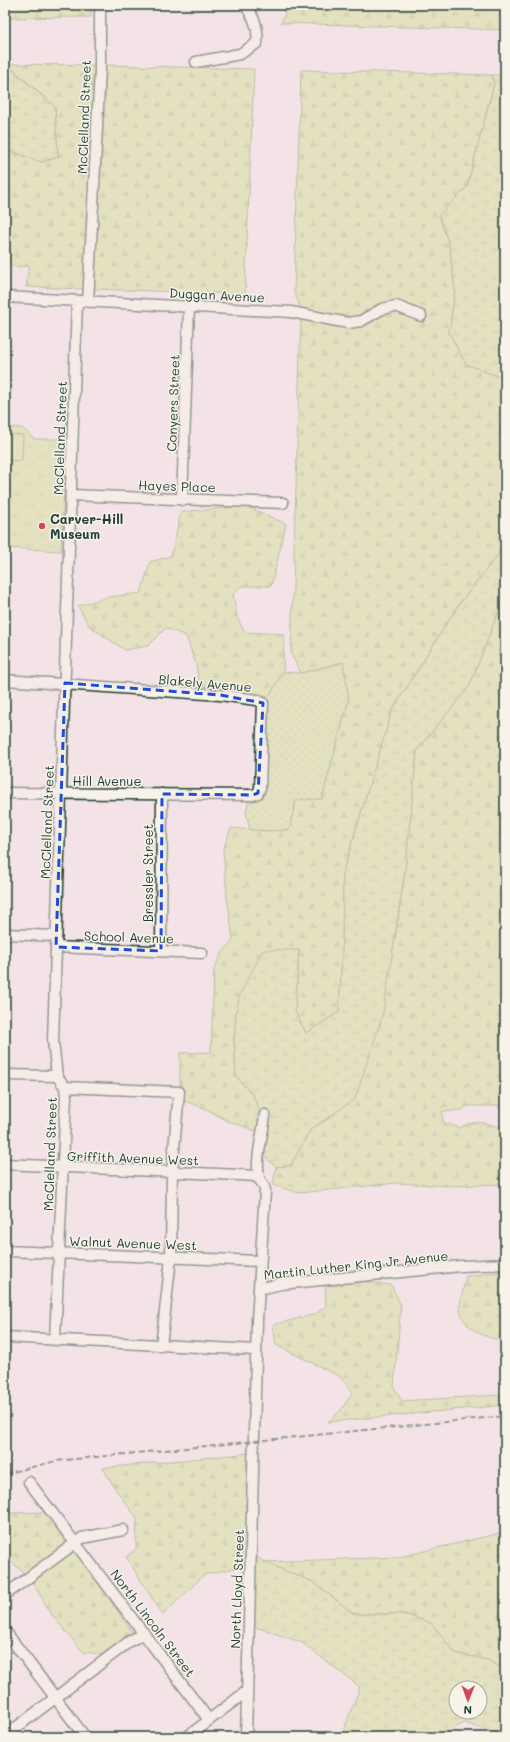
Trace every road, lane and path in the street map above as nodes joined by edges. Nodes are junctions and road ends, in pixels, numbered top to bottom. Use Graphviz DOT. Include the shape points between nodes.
graph roads {
  1 [pos="100,5"];
  2 [pos="245,5"];
  3 [pos="196,62"];
  4 [pos="5,297"];
  5 [pos="77,301"];
  6 [pos="88,302"];
  7 [pos="189,307"];
  8 [pos="421,316"];
  9 [pos="71,495"];
  10 [pos="182,500"];
  11 [pos="282,503"];
  12 [pos="5,680"];
  13 [pos="65,683"];
  14 [pos="5,792"];
  15 [pos="62,794"];
  16 [pos="162,794"];
  17 [pos="5,934"];
  18 [pos="56,936"];
  19 [pos="56,947"];
  20 [pos="161,951"];
  21 [pos="202,953"];
  22 [pos="5,1075"];
  23 [pos="57,1076"];
  24 [pos="65,1087"];
  25 [pos="265,1115"];
  26 [pos="5,1164"];
  27 [pos="63,1168"];
  28 [pos="172,1172"];
  29 [pos="259,1179"];
  30 [pos="5,1250"];
  31 [pos="60,1253"];
  32 [pos="171,1258"];
  33 [pos="260,1261"];
  34 [pos="505,1264"];
  35 [pos="259,1289"];
  36 [pos="5,1337"];
  37 [pos="55,1340"];
  38 [pos="161,1346"];
  39 [pos="256,1350"];
  40 [pos="254,1441"];
  41 [pos="29,1482"];
  42 [pos="123,1530"];
  43 [pos="76,1542"];
  44 [pos="5,1595"];
  45 [pos="5,1631"];
  46 [pos="144,1633"];
  47 [pos="247,1691"];
  48 [pos="56,1698"];
  49 [pos="209,1720"];
  50 [pos="5,1736"];
  51 [pos="85,1737"];
  52 [pos="187,1737"];
  53 [pos="246,1737"];
  1 -- 6 [label="street, McClelland Street" via="100,69"];
  2 -- 3 [label="street" via="252,14 258,32 257,43 240,54"];
  4 -- 5 [label="street, Duggan Avenue"];
  5 -- 6 [label="street, Duggan Avenue"];
  5 -- 9 [label="street, McClelland Street"];
  6 -- 7 [label="street, Duggan Avenue"];
  7 -- 8 [label="street, Duggan Avenue" via="291,312 348,323 361,321 382,309 396,306"];
  7 -- 10 [label="street, Conyers Street"];
  9 -- 10 [label="street, Hayes Place"];
  9 -- 13 [label="street, McClelland Street"];
  10 -- 11 [label="street, Hayes Place"];
  12 -- 13 [label="street, Blakely Avenue"];
  13 -- 15 [label="street, McClelland Street"];
  13 -- 16 [label="street, Blakely Avenue" via="220,695 263,703 258,793"];
  14 -- 15 [label="street, Hill Avenue"];
  15 -- 16 [label="street, Hill Avenue"];
  15 -- 18 [label="street, McClelland Street"];
  16 -- 20 [label="street, Bressler Street"];
  17 -- 18 [label="street"];
  18 -- 19 [label="street, McClelland Street"];
  19 -- 20 [label="street, School Avenue"];
  19 -- 23 [label="street, McClelland Street" via="53,1041"];
  20 -- 21 [label="street, School Avenue"];
  22 -- 23 [label="street"];
  23 -- 24 [label="street, McClelland Street"];
  24 -- 27 [label="street, McClelland Street"];
  24 -- 28 [label="street" via="179,1092"];
  25 -- 29 [label="street"];
  26 -- 27 [label="street, Griffith Avenue West"];
  27 -- 28 [label="street, Griffith Avenue West"];
  27 -- 31 [label="street, McClelland Street"];
  28 -- 29 [label="street, Griffith Avenue West" via="255,1176"];
  28 -- 32 [label="street"];
  29 -- 33 [label="street" via="265,1187"];
  30 -- 31 [label="street, Walnut Avenue West"];
  31 -- 32 [label="street, Walnut Avenue West"];
  31 -- 37 [label="street, McClelland Street"];
  32 -- 33 [label="street, Walnut Avenue West"];
  32 -- 38 [label="street"];
  33 -- 35 [label="street"];
  34 -- 35 [label="street, Martin Luther King Jr Avenue" via="281,1284"];
  35 -- 39 [label="street, Martin Luther King Jr Avenue"];
  36 -- 37 [label="street"];
  37 -- 38 [label="street"];
  38 -- 39 [label="street"];
  39 -- 40 [label="street, Martin Luther King Jr Avenue"];
  40 -- 47 [label="street, North Lloyd Street"];
  41 -- 43 [label="street, North Lincoln Street"];
  42 -- 43 [label="street" via="82,1538"];
  43 -- 44 [label="street"];
  43 -- 46 [label="street, North Lincoln Street"];
  45 -- 48 [label="street"];
  46 -- 48 [label="street"];
  46 -- 49 [label="street, North Lincoln Street"];
  47 -- 49 [label="street"];
  47 -- 53 [label="street, North Lloyd Street"];
  48 -- 50 [label="street"];
  48 -- 51 [label="street"];
  49 -- 52 [label="street"];
}
